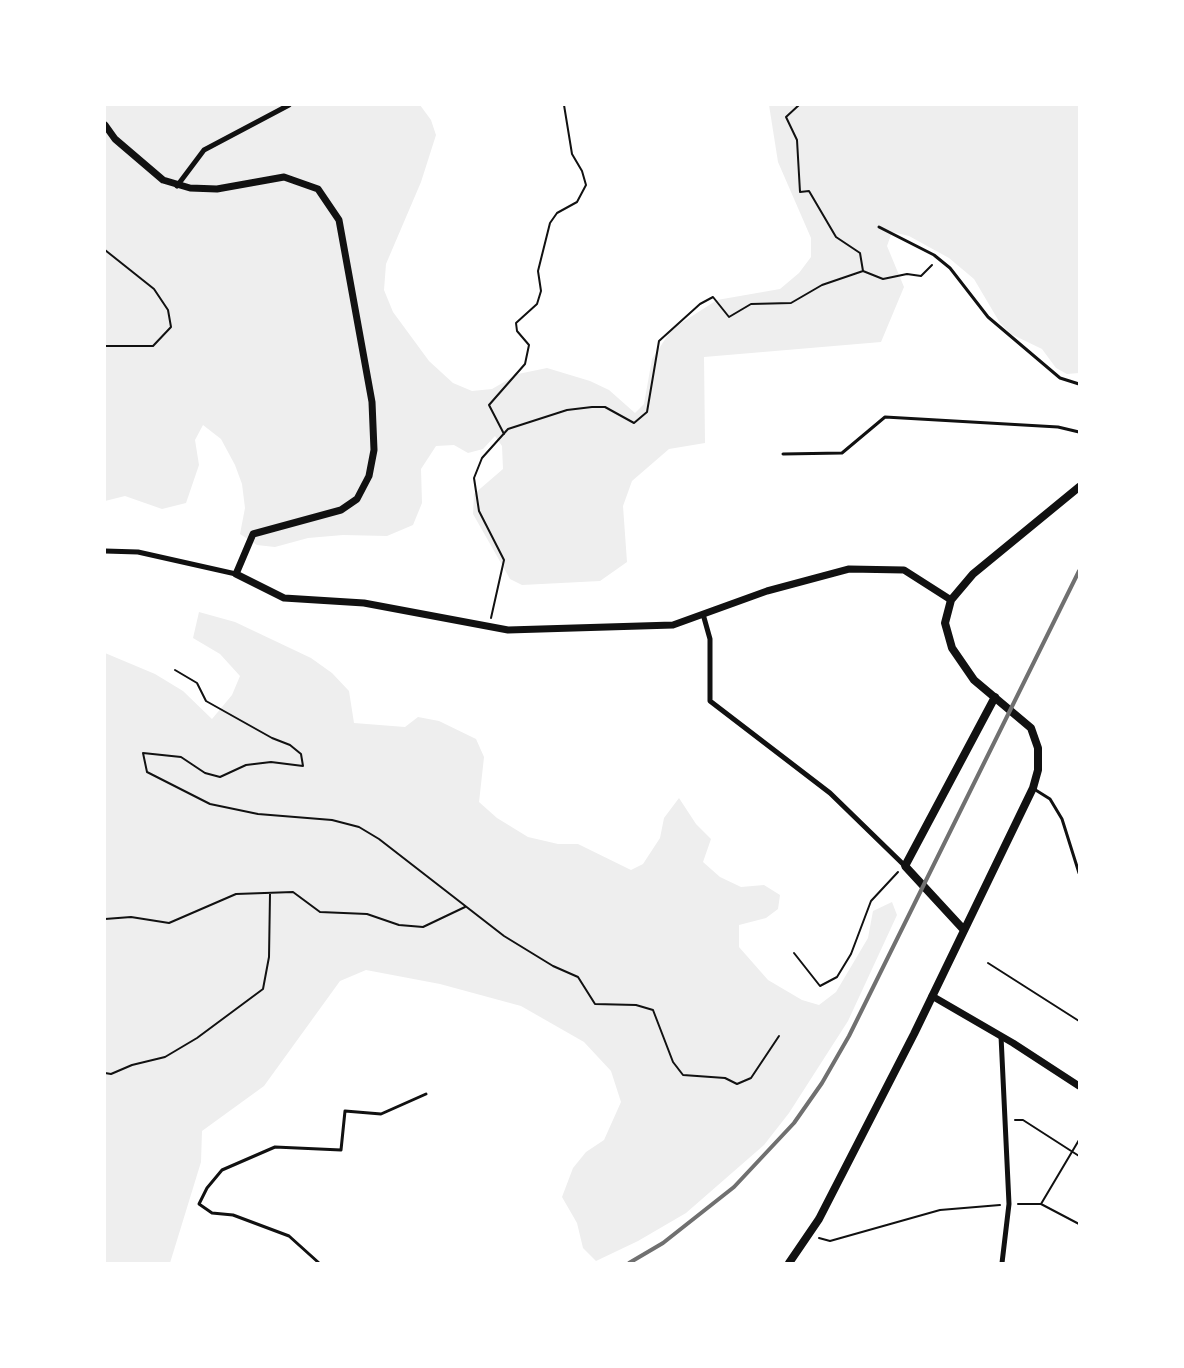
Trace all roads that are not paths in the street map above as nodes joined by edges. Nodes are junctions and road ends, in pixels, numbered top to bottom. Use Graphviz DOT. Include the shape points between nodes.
graph roads {
  1 [pos="289,105"];
  2 [pos="105,125"];
  3 [pos="177,186"];
  4 [pos="879,227"];
  5 [pos="1079,384"];
  6 [pos="1079,432"];
  7 [pos="783,454"];
  8 [pos="1079,487"];
  9 [pos="105,551"];
  10 [pos="236,574"];
  11 [pos="951,600"];
  12 [pos="703,614"];
  13 [pos="995,698"];
  14 [pos="1033,788"];
  15 [pos="905,866"];
  16 [pos="1079,873"];
  17 [pos="964,930"];
  18 [pos="932,996"];
  19 [pos="1001,1036"];
  20 [pos="1079,1086"];
  21 [pos="426,1094"];
  22 [pos="320,1263"];
  23 [pos="789,1263"];
  24 [pos="1002,1263"];
  1 -- 3 [label="street" via="204,150"];
  2 -- 3 [label="street" via="115,139 163,180"];
  3 -- 10 [label="street" via="217,189 284,177 318,189 339,220 372,402 374,450 369,476 357,499 341,510 253,534"];
  4 -- 5 [label="lane" via="938,259 962,282 988,317 1060,378"];
  6 -- 7 [label="lane" via="1058,427 885,417 842,453"];
  8 -- 11 [label="main road" via="973,574"];
  9 -- 10 [label="street" via="138,552"];
  10 -- 12 [label="street" via="284,598 364,603 508,630 672,625"];
  11 -- 12 [label="street" via="904,570 849,569"];
  11 -- 13 [label="main road" via="945,622 952,648 974,680"];
  12 -- 15 [label="street" via="710,639 710,701 830,793"];
  13 -- 14 [label="main road" via="1031,728 1038,748"];
  13 -- 15 [label="main road"];
  14 -- 16 [label="lane" via="1050,800 1062,819"];
  14 -- 17 [label="main road"];
  15 -- 17 [label="main road"];
  17 -- 18 [label="main road"];
  18 -- 19 [label="street"];
  18 -- 23 [label="main road" via="810,1235"];
  19 -- 20 [label="street"];
  19 -- 24 [label="street" via="1009,1204"];
  21 -- 22 [label="lane" via="381,1114 345,1111 341,1150 275,1147 222,1170 207,1188 199,1204 212,1213 233,1215 289,1236"];
}
